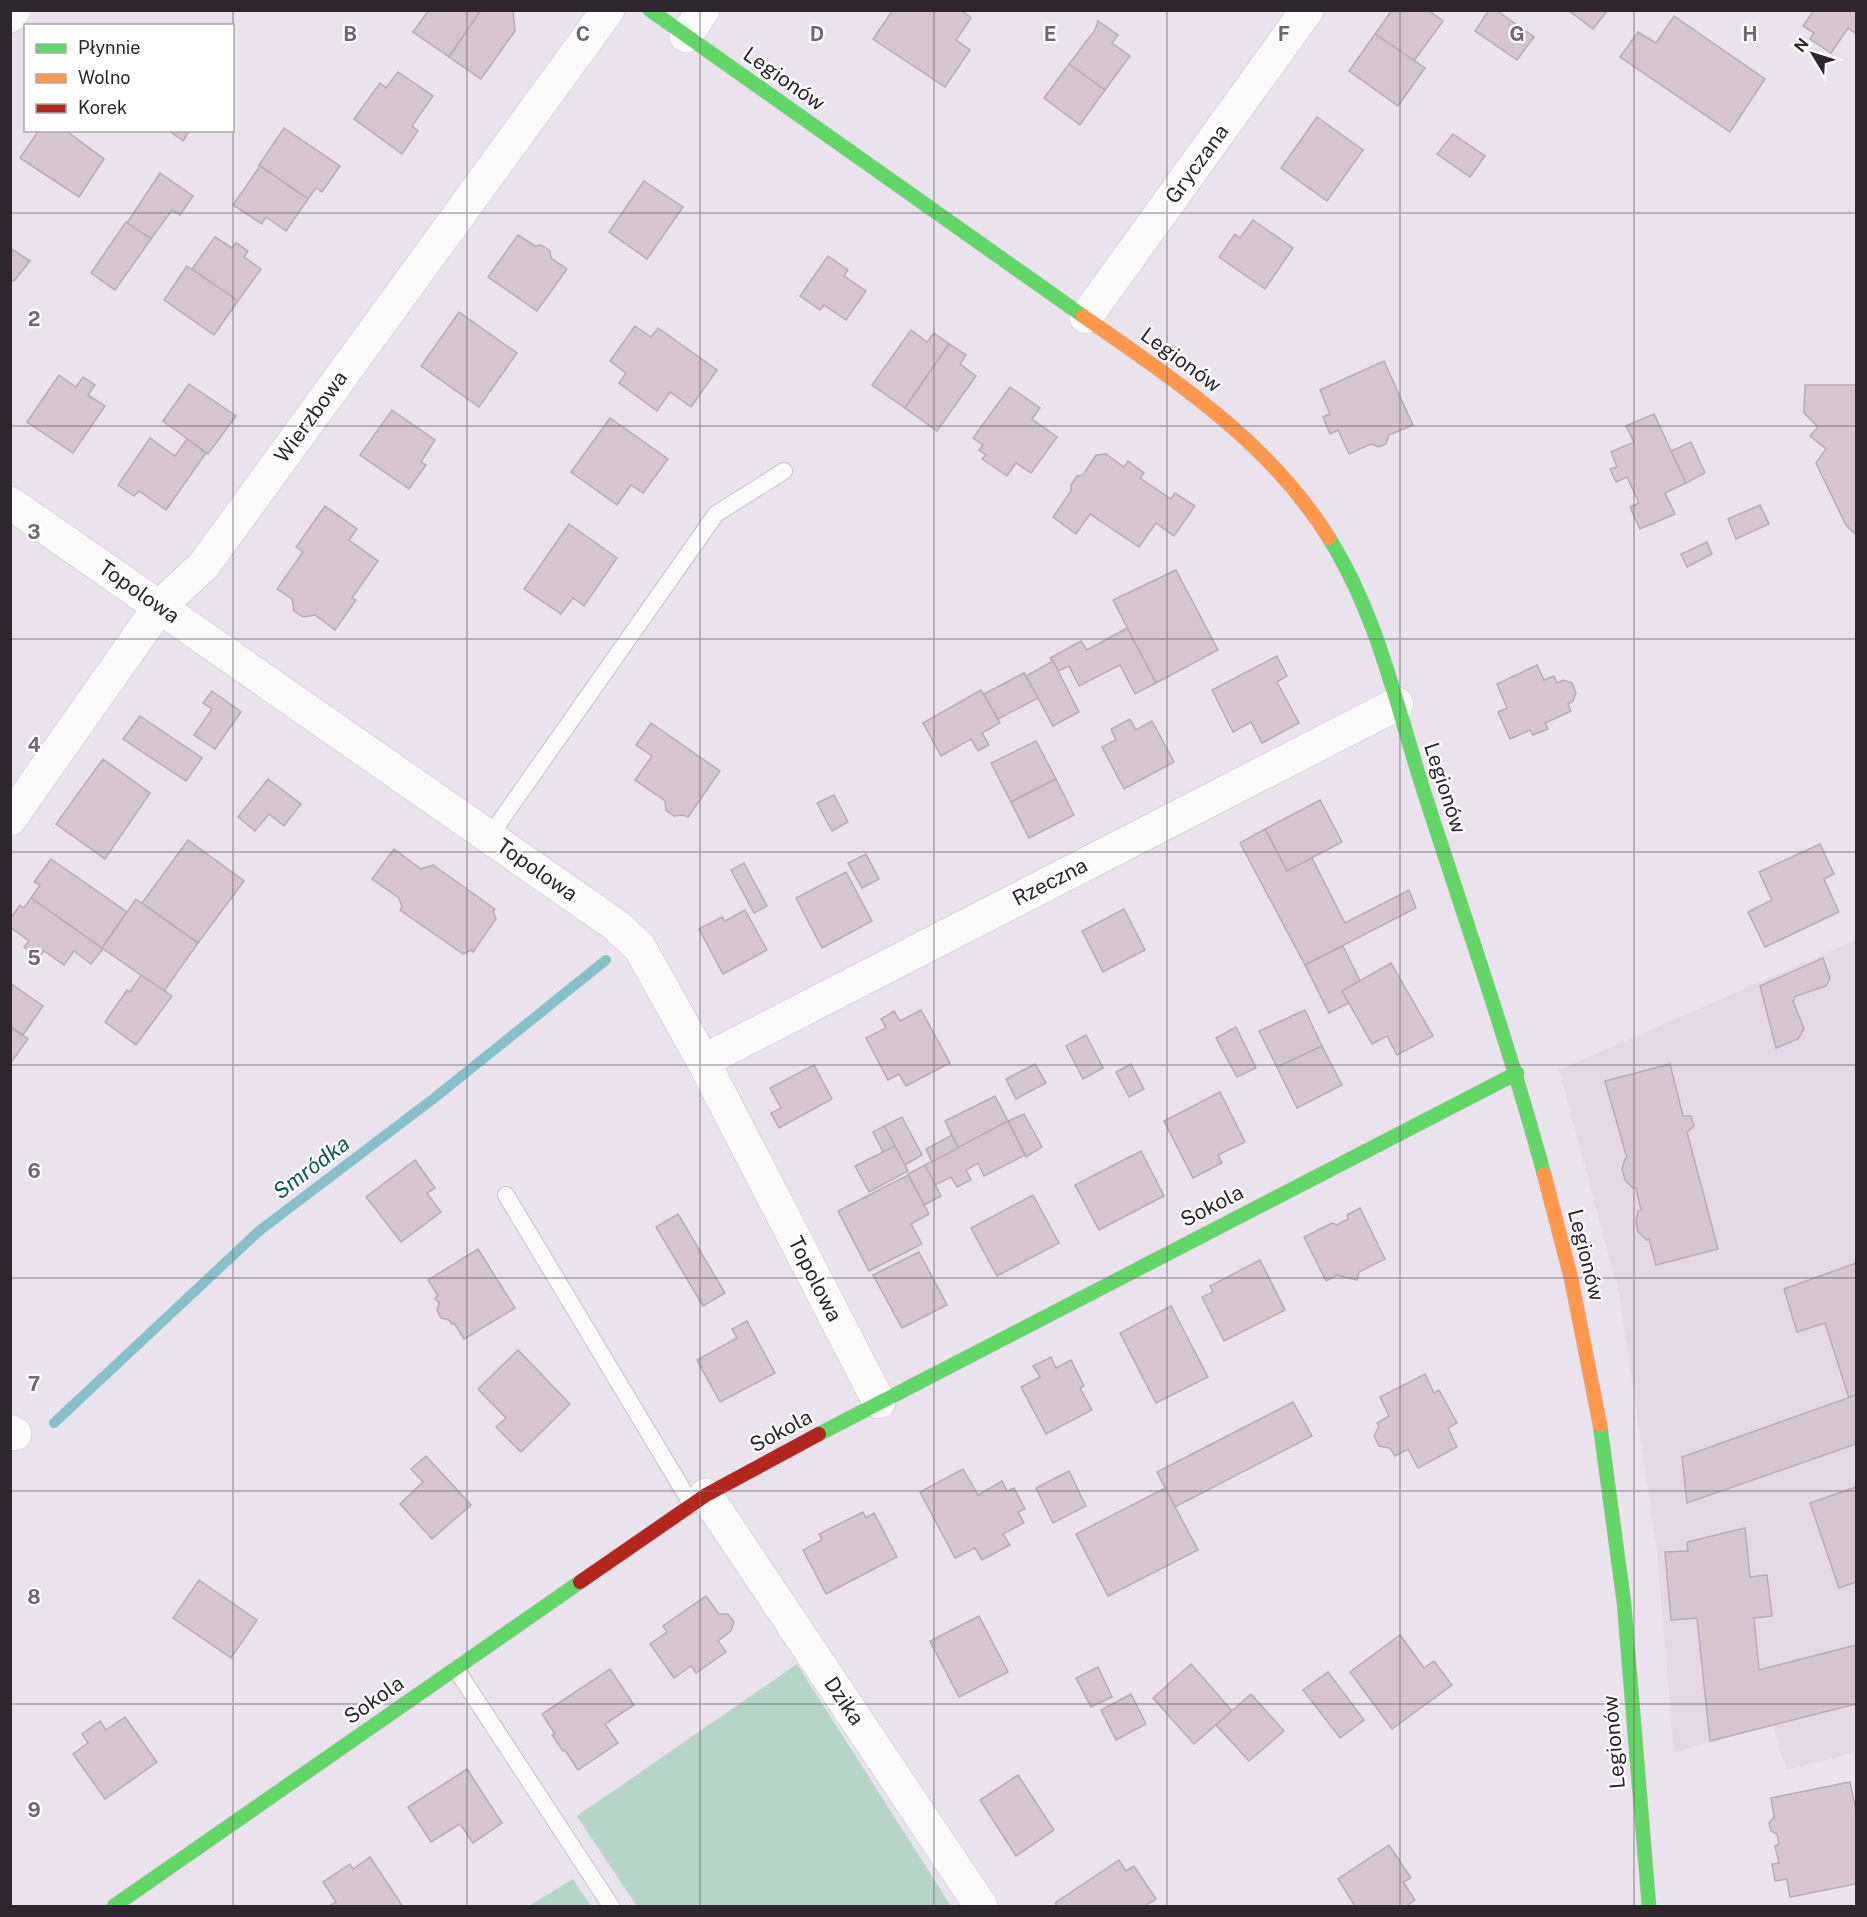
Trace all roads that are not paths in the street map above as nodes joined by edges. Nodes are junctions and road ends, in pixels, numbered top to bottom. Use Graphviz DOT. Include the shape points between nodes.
graph roads {
  1 [pos="14,10"];
  2 [pos="608,10"];
  3 [pos="650,10"];
  4 [pos="1307,10"];
  5 [pos="10,16"];
  6 [pos="694,23"];
  7 [pos="1086,318"];
  8 [pos="784,471"];
  9 [pos="10,503"];
  10 [pos="160,606"];
  11 [pos="1397,704"];
  12 [pos="10,819"];
  13 [pos="489,837"];
  14 [pos="703,1062"];
  15 [pos="1517,1073"];
  16 [pos="506,1195"];
  17 [pos="879,1402"];
  18 [pos="699,1500"];
  19 [pos="456,1669"];
  20 [pos="114,1906"];
  21 [pos="611,1906"];
  22 [pos="981,1906"];
  23 [pos="1649,1906"];
  1 -- 5 [label="street"];
  2 -- 10 [label="street, Wierzbowa" via="204,565"];
  3 -- 6 [label="street, Legionów"];
  4 -- 7 [label="street, Gryczana"];
  6 -- 7 [label="street, Legionów"];
  7 -- 11 [label="street, Legionów" via="1191,392 1288,482 1354,584 1372,624"];
  8 -- 13 [label="lane" via="716,514"];
  9 -- 10 [label="street, Topolowa"];
  10 -- 12 [label="street, Wierzbowa"];
  10 -- 13 [label="street, Topolowa"];
  11 -- 14 [label="street, Rzeczna"];
  11 -- 15 [label="street, Legionów"];
  13 -- 14 [label="street, Topolowa" via="617,927 640,948"];
  14 -- 17 [label="street, Topolowa"];
  15 -- 17 [label="street, Sokola"];
  15 -- 23 [label="street, Legionów" via="1572,1280 1611,1490"];
  16 -- 18 [label="lane"];
  17 -- 18 [label="street, Sokola"];
  18 -- 19 [label="street, Sokola"];
  18 -- 22 [label="street, Dzika"];
  19 -- 20 [label="street, Sokola"];
  19 -- 21 [label="lane"];
}
